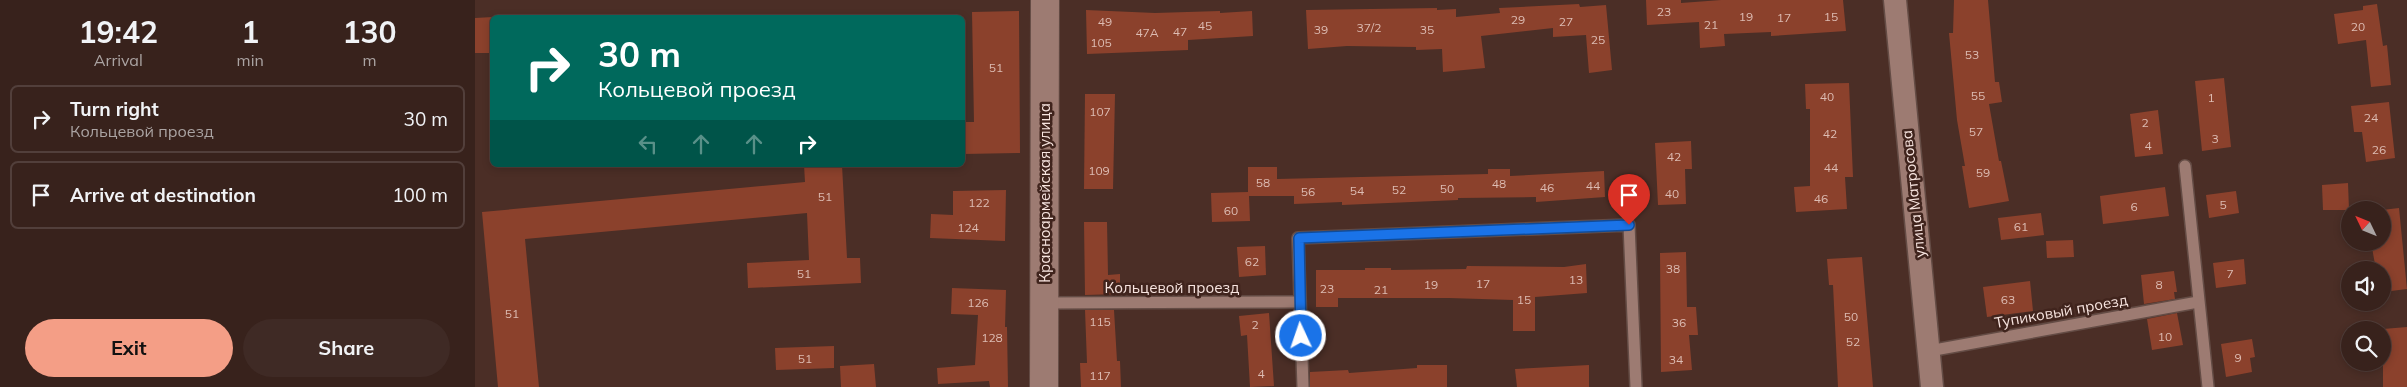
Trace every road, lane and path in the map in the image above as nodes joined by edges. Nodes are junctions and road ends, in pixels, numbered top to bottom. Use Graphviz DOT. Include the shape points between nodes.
graph roads {
  1 [pos="1045,0"];
  2 [pos="1895,0"];
  3 [pos="2185,166"];
  4 [pos="1300,302"];
  5 [pos="2198,302"];
  6 [pos="1044,303"];
  7 [pos="1929,351"];
  8 [pos="1044,387"];
  9 [pos="1303,387"];
  10 [pos="1636,387"];
  11 [pos="1932,387"];
  12 [pos="2208,387"];
  1 -- 6 [label="street, Красноармейская улица"];
  2 -- 7 [label="street, улица Матросова"];
  3 -- 5 [label="lane"];
  4 -- 6 [label="lane, Кольцевой проезд"];
  4 -- 9 [label="lane"];
  4 -- 10 [label="lane" via="1299,238 1629,225"];
  5 -- 7 [label="lane, Тупиковый проезд"];
  5 -- 12 [label="lane"];
  6 -- 8 [label="street, Красноармейская улица"];
  7 -- 11 [label="street, улица Матросова"];
}
